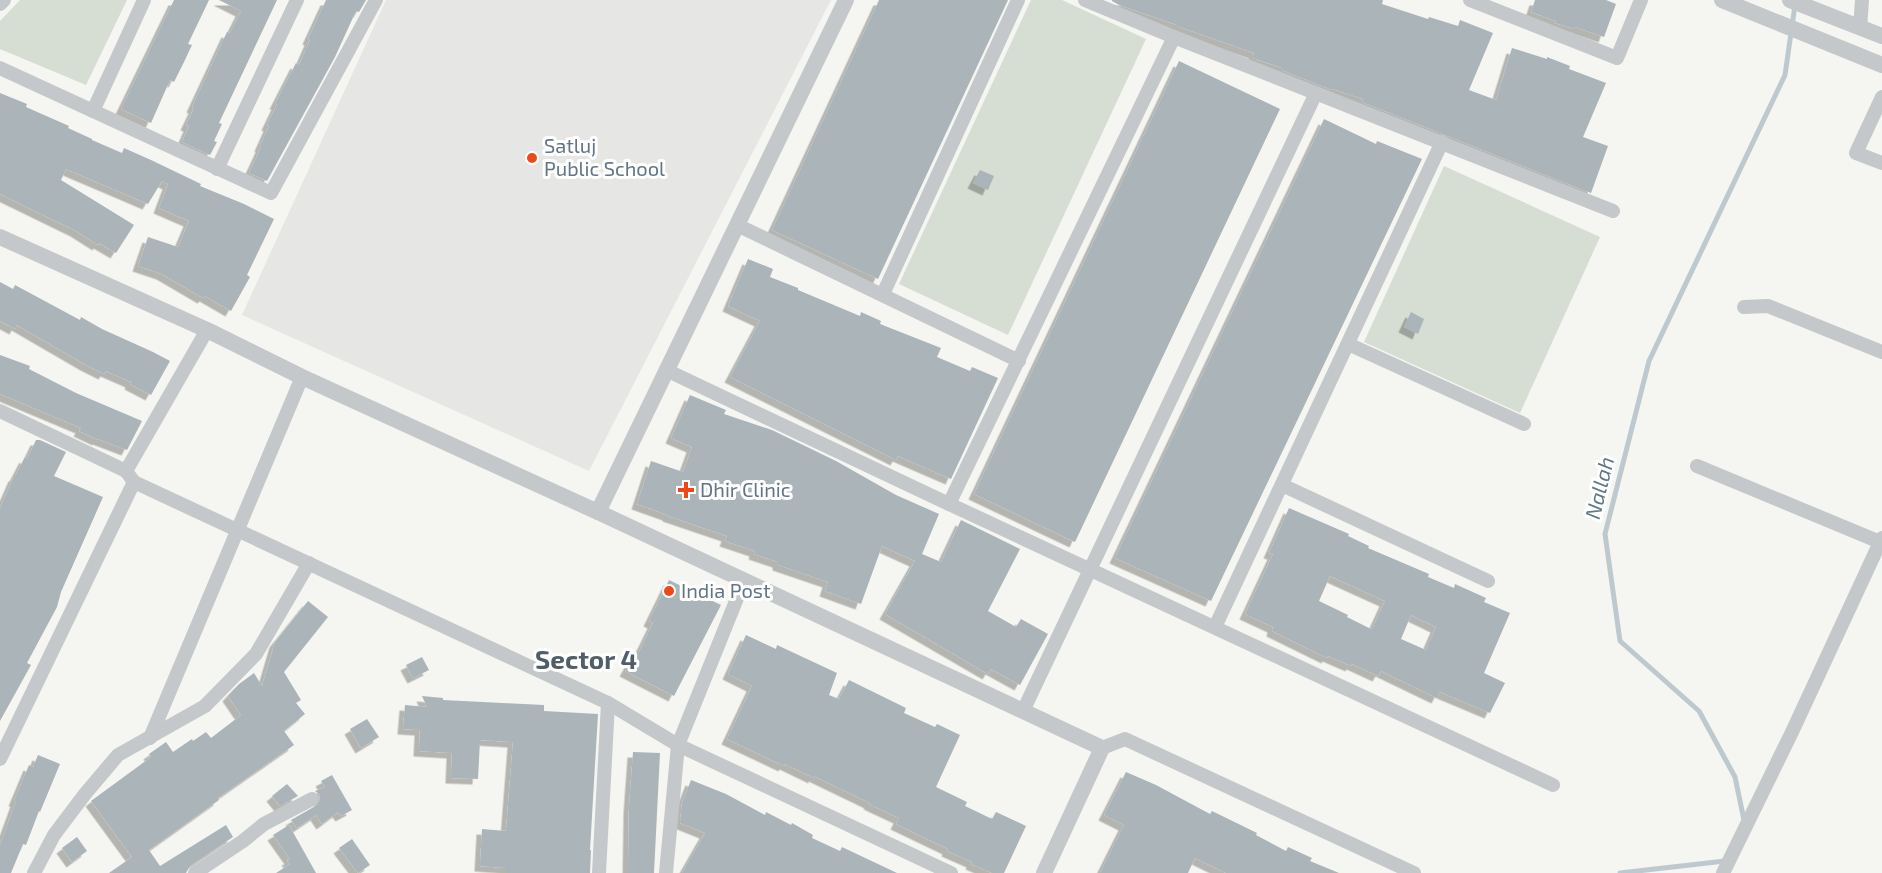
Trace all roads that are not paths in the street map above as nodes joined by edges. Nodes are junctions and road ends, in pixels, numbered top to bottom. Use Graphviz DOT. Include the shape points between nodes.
graph roads {
  1 [pos="4,0"];
  2 [pos="144,0"];
  3 [pos="297,0"];
  4 [pos="376,0"];
  5 [pos="846,0"];
  6 [pos="1018,0"];
  7 [pos="1085,0"];
  8 [pos="1470,0"];
  9 [pos="1641,0"];
  10 [pos="1722,0"];
  11 [pos="1790,0"];
  12 [pos="1862,0"];
  13 [pos="0,4"];
  14 [pos="1854,25"];
  15 [pos="1882,36"];
  16 [pos="1173,37"];
  17 [pos="1882,65"];
  18 [pos="0,68"];
  19 [pos="1316,93"];
  20 [pos="1882,97"];
  21 [pos="93,111"];
  22 [pos="1442,142"];
  23 [pos="1882,164"];
  24 [pos="218,169"];
  25 [pos="1613,211"];
  26 [pos="737,225"];
  27 [pos="0,237"];
  28 [pos="883,294"];
  29 [pos="1744,307"];
  30 [pos="207,330"];
  31 [pos="1348,344"];
  32 [pos="1882,352"];
  33 [pos="1019,361"];
  34 [pos="666,370"];
  35 [pos="302,377"];
  36 [pos="0,411"];
  37 [pos="1524,424"];
  38 [pos="1697,466"];
  39 [pos="130,476"];
  40 [pos="1282,485"];
  41 [pos="950,504"];
  42 [pos="598,513"];
  43 [pos="237,529"];
  44 [pos="1881,540"];
  45 [pos="309,563"];
  46 [pos="1089,569"];
  47 [pos="744,580"];
  48 [pos="1488,581"];
  49 [pos="1215,627"];
  50 [pos="608,703"];
  51 [pos="1023,711"];
  52 [pos="150,738"];
  53 [pos="678,745"];
  54 [pos="1102,747"];
  55 [pos="0,759"];
  56 [pos="1553,785"];
  57 [pos="312,799"];
  58 [pos="1050,871"];
  59 [pos="34,873"];
  60 [pos="195,873"];
  61 [pos="599,873"];
  62 [pos="666,873"];
  63 [pos="951,873"];
  64 [pos="1414,873"];
  65 [pos="1723,873"];
  1 -- 13 [label="street"];
  2 -- 21 [label="street"];
  3 -- 24 [label="street"];
  4 -- 24 [label="street" via="271,193"];
  5 -- 26 [label="street"];
  6 -- 28 [label="street"];
  7 -- 16 [label="street"];
  8 -- 9 [label="street" via="1617,58"];
  10 -- 17 [label="street"];
  11 -- 14 [label="street"];
  12 -- 14 [label="street"];
  14 -- 15 [label="street"];
  16 -- 19 [label="street"];
  16 -- 33 [label="street"];
  18 -- 21 [label="street"];
  19 -- 22 [label="street"];
  19 -- 46 [label="street"];
  20 -- 23 [label="street" via="1856,153"];
  21 -- 24 [label="street"];
  22 -- 25 [label="street"];
  22 -- 31 [label="street"];
  26 -- 28 [label="street"];
  26 -- 34 [label="street"];
  27 -- 30 [label="street"];
  28 -- 33 [label="street"];
  29 -- 32 [label="street" via="1768,306"];
  30 -- 35 [label="street"];
  30 -- 39 [label="street"];
  31 -- 37 [label="street"];
  31 -- 40 [label="street"];
  33 -- 41 [label="street"];
  34 -- 41 [label="street"];
  34 -- 42 [label="street"];
  35 -- 42 [label="street"];
  35 -- 43 [label="street"];
  36 -- 39 [label="street"];
  38 -- 44 [label="street"];
  39 -- 43 [label="street"];
  39 -- 55 [label="street"];
  40 -- 48 [label="street"];
  40 -- 49 [label="street"];
  41 -- 46 [label="street"];
  42 -- 47 [label="street"];
  43 -- 45 [label="street"];
  43 -- 52 [label="street"];
  44 -- 65 [label="street"];
  45 -- 50 [label="street"];
  45 -- 52 [label="street" via="256,654 205,706"];
  46 -- 49 [label="street"];
  46 -- 51 [label="street"];
  47 -- 51 [label="street"];
  47 -- 53 [label="street"];
  49 -- 56 [label="street"];
  50 -- 53 [label="street"];
  50 -- 61 [label="street"];
  51 -- 54 [label="street"];
  52 -- 59 [label="street" via="118,755 54,835"];
  53 -- 62 [label="street"];
  53 -- 63 [label="street"];
  54 -- 58 [label="street"];
  54 -- 64 [label="street" via="1125,739"];
  57 -- 60 [label="street" via="264,824"];
}
